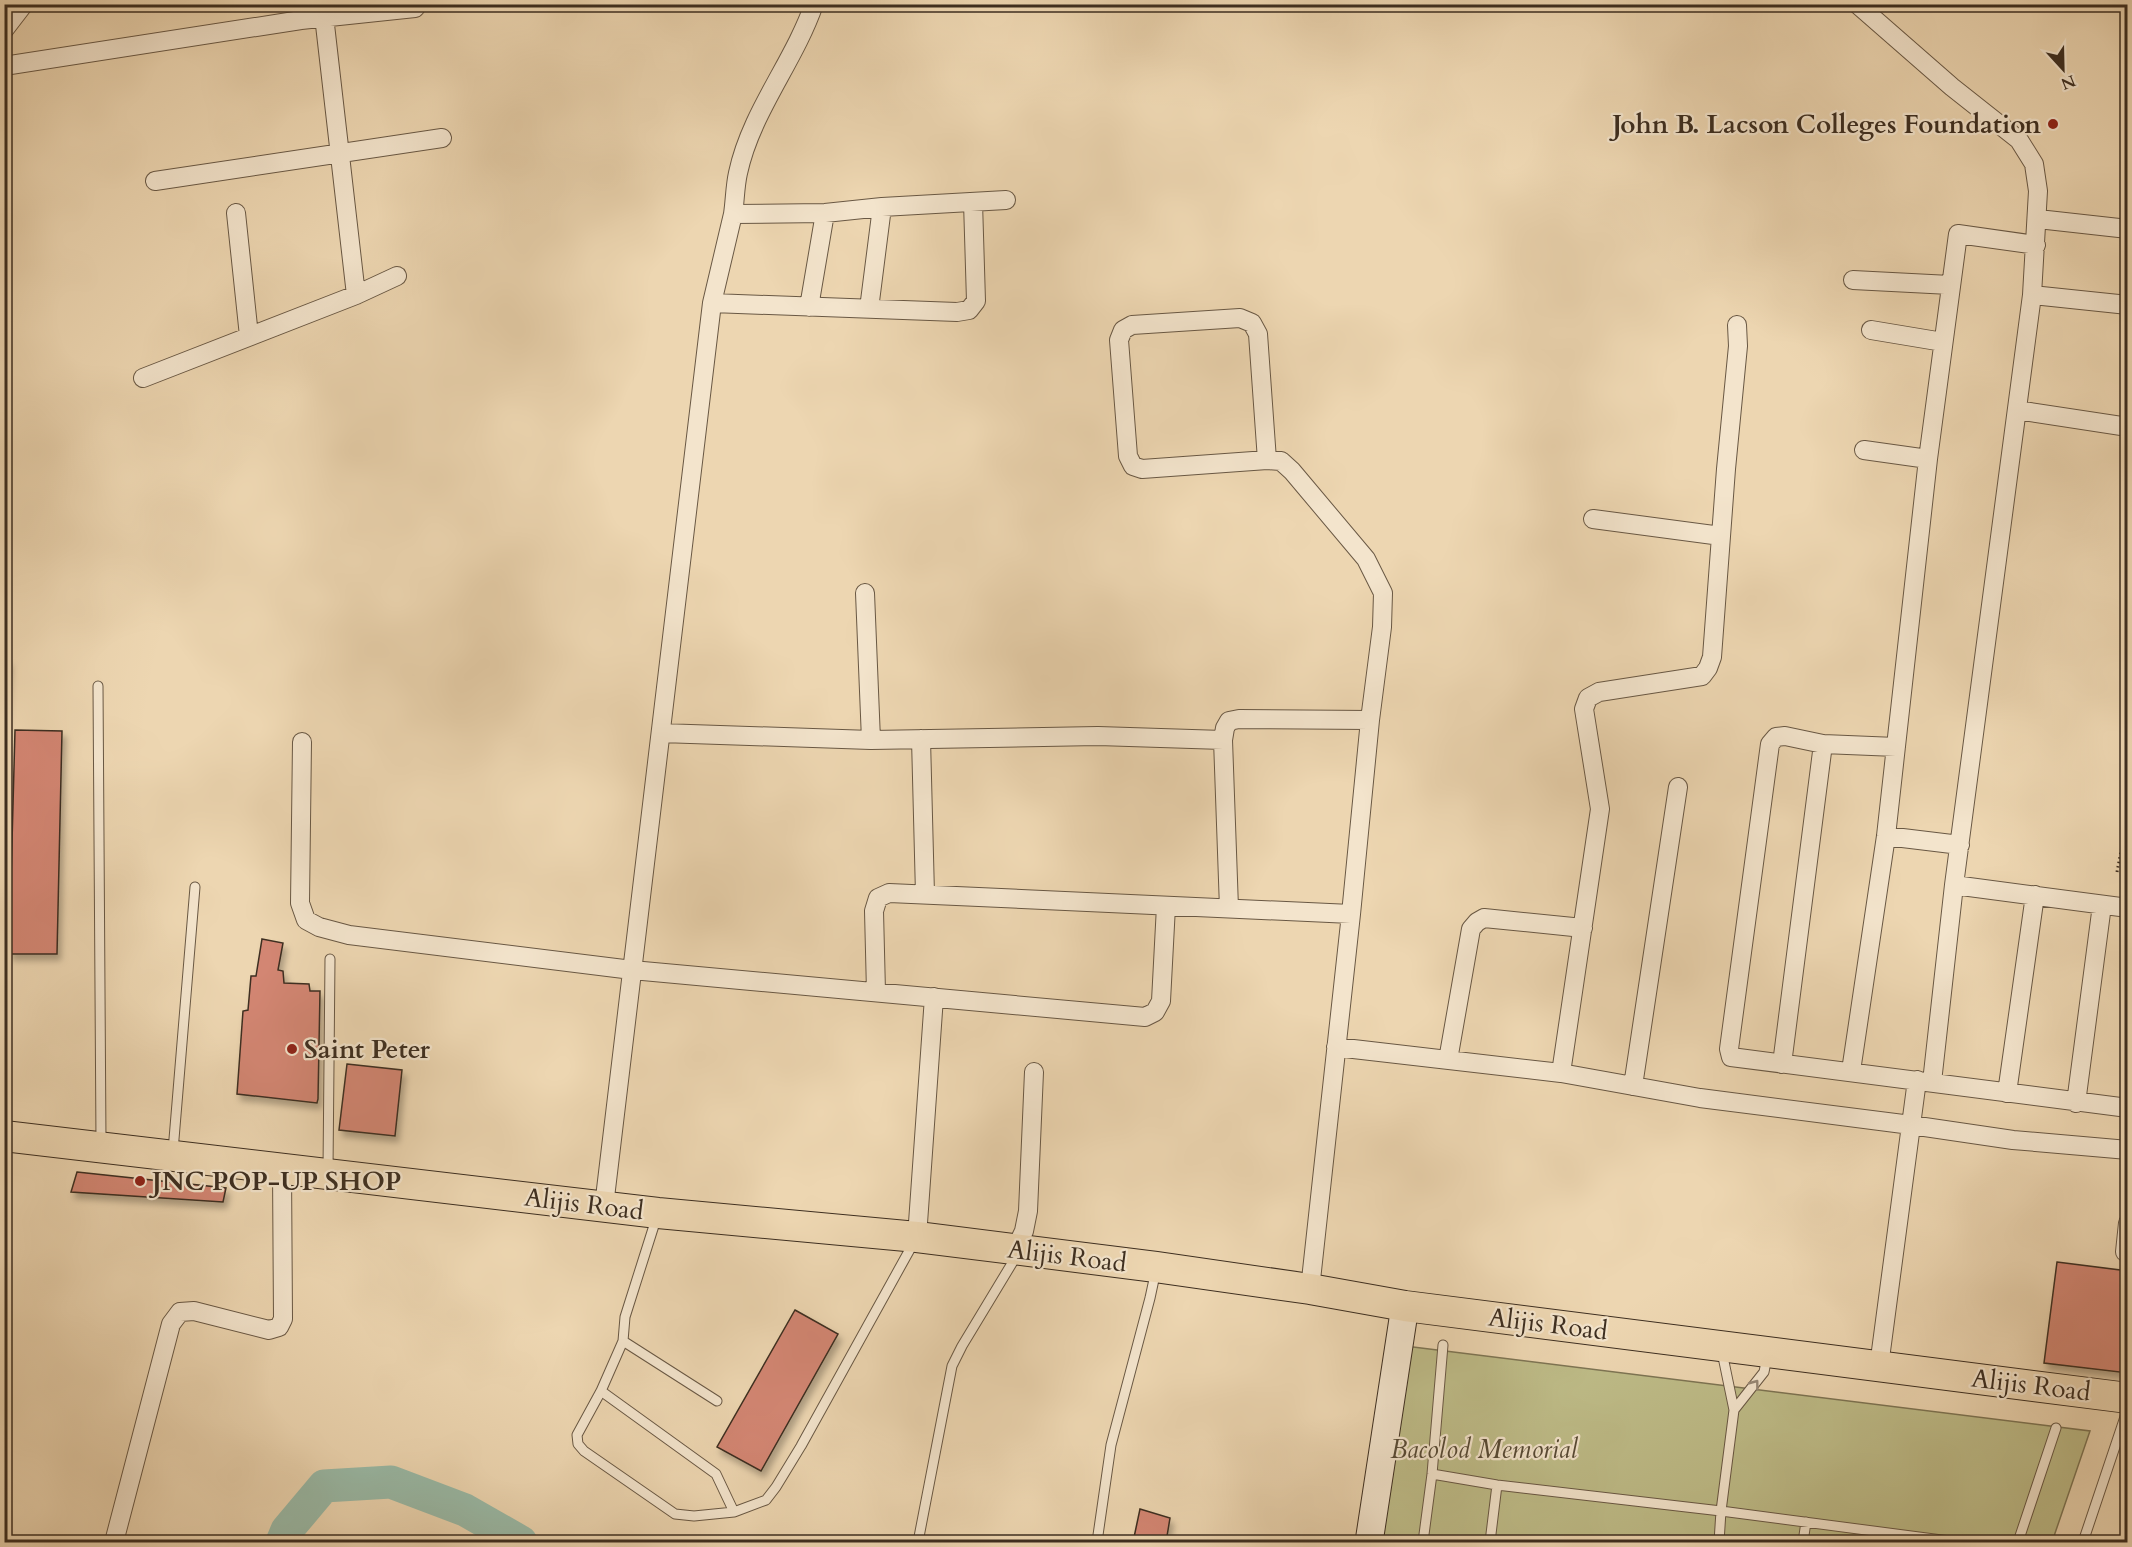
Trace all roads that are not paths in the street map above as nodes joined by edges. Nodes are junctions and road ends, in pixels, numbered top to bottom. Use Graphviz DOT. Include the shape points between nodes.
graph roads {
  1 [pos="24,4"];
  2 [pos="418,4"];
  3 [pos="814,4"];
  4 [pos="1857,4"];
  5 [pos="300,12"];
  6 [pos="324,16"];
  7 [pos="4,30"];
  8 [pos="4,66"];
  9 [pos="442,138"];
  10 [pos="341,154"];
  11 [pos="155,181"];
  12 [pos="1006,200"];
  13 [pos="973,202"];
  14 [pos="882,207"];
  15 [pos="236,213"];
  16 [pos="825,213"];
  17 [pos="733,214"];
  18 [pos="2038,219"];
  19 [pos="2127,229"];
  20 [pos="2036,245"];
  21 [pos="397,276"];
  22 [pos="1853,280"];
  23 [pos="1950,285"];
  24 [pos="356,295"];
  25 [pos="2032,295"];
  26 [pos="712,303"];
  27 [pos="2127,305"];
  28 [pos="809,307"];
  29 [pos="869,309"];
  30 [pos="1737,325"];
  31 [pos="1871,330"];
  32 [pos="249,336"];
  33 [pos="1943,342"];
  34 [pos="143,378"];
  35 [pos="2017,410"];
  36 [pos="2127,427"];
  37 [pos="1864,450"];
  38 [pos="1928,459"];
  39 [pos="1267,460"];
  40 [pos="1593,519"];
  41 [pos="1721,536"];
  42 [pos="865,593"];
  43 [pos="98,686"];
  44 [pos="1370,720"];
  45 [pos="661,733"];
  46 [pos="921,739"];
  47 [pos="872,740"];
  48 [pos="1223,740"];
  49 [pos="302,742"];
  50 [pos="1823,744"];
  51 [pos="1896,747"];
  52 [pos="1678,787"];
  53 [pos="1886,836"];
  54 [pos="1960,845"];
  55 [pos="1954,885"];
  56 [pos="195,887"];
  57 [pos="925,894"];
  58 [pos="2035,895"];
  59 [pos="2102,905"];
  60 [pos="1166,906"];
  61 [pos="1229,908"];
  62 [pos="2127,908"];
  63 [pos="1351,914"];
  64 [pos="1582,928"];
  65 [pos="330,959"];
  66 [pos="632,970"];
  67 [pos="876,992"];
  68 [pos="934,997"];
  69 [pos="1336,1047"];
  70 [pos="1448,1060"];
  71 [pos="1782,1064"];
  72 [pos="1851,1071"];
  73 [pos="1034,1072"];
  74 [pos="1561,1073"];
  75 [pos="1924,1081"];
  76 [pos="1633,1086"];
  77 [pos="2007,1093"];
  78 [pos="2076,1102"];
  79 [pos="2127,1108"];
  80 [pos="1911,1125"];
  81 [pos="4,1136"];
  82 [pos="101,1147"];
  83 [pos="2127,1150"];
  84 [pos="172,1156"];
  85 [pos="282,1170"];
  86 [pos="328,1175"];
  87 [pos="604,1206"];
  88 [pos="658,1213"];
  89 [pos="2127,1223"];
  90 [pos="917,1237"];
  91 [pos="1017,1250"];
  92 [pos="2125,1252"];
  93 [pos="1156,1267"];
  94 [pos="1310,1289"];
  95 [pos="1405,1306"];
  96 [pos="623,1341"];
  97 [pos="1443,1345"];
  98 [pos="1721,1347"];
  99 [pos="1767,1353"];
  100 [pos="1879,1366"];
  101 [pos="601,1391"];
  102 [pos="2127,1398"];
  103 [pos="717,1401"];
  104 [pos="2127,1408"];
  105 [pos="1734,1410"];
  106 [pos="2056,1428"];
  107 [pos="1432,1474"];
  108 [pos="1497,1485"];
  109 [pos="1721,1510"];
  110 [pos="734,1512"];
  111 [pos="1806,1522"];
  112 [pos="114,1542"];
  113 [pos="918,1542"];
  114 [pos="1097,1542"];
  115 [pos="1369,1542"];
  116 [pos="1423,1542"];
  117 [pos="1490,1542"];
  118 [pos="1719,1542"];
  119 [pos="1803,1542"];
  120 [pos="1956,1542"];
  121 [pos="2018,1542"];
  122 [pos="2083,1542"];
  1 -- 7 [label="street"];
  2 -- 6 [label="street" via="415,8"];
  3 -- 17 [label="street" via="748,140 738,173"];
  4 -- 18 [label="street" via="2019,140 2034,165"];
  5 -- 6 [label="street"];
  5 -- 8 [label="street"];
  6 -- 10 [label="street"];
  9 -- 10 [label="street"];
  10 -- 11 [label="street"];
  10 -- 24 [label="street"];
  12 -- 13 [label="street"];
  13 -- 14 [label="street"];
  13 -- 29 [label="street" via="976,301 969,310"];
  14 -- 16 [label="street"];
  14 -- 29 [label="street"];
  15 -- 32 [label="street"];
  16 -- 17 [label="street"];
  16 -- 28 [label="street"];
  17 -- 26 [label="street"];
  18 -- 19 [label="street"];
  18 -- 20 [label="street"];
  20 -- 23 [label="street" via="1958,234"];
  20 -- 25 [label="street"];
  21 -- 24 [label="street"];
  22 -- 23 [label="street"];
  23 -- 33 [label="street"];
  24 -- 32 [label="street"];
  25 -- 27 [label="street"];
  25 -- 35 [label="street"];
  26 -- 28 [label="street"];
  26 -- 45 [label="street"];
  28 -- 29 [label="street"];
  30 -- 41 [label="street"];
  31 -- 33 [label="street"];
  32 -- 34 [label="street"];
  33 -- 38 [label="street"];
  35 -- 36 [label="street"];
  35 -- 54 [label="street"];
  37 -- 38 [label="street"];
  38 -- 51 [label="street"];
  39 -- 39 [label="street" via="1142,469 1133,466 1128,456 1119,340 1123,330 1131,325 1240,318 1252,323 1258,334"];
  39 -- 44 [label="street" via="1281,461 1292,471 1366,559 1383,592"];
  40 -- 41 [label="street"];
  41 -- 64 [label="street" via="1712,657 1702,676 1599,692 1588,698 1584,709 1600,809"];
  42 -- 47 [label="street"];
  43 -- 82 [label="lane"];
  44 -- 48 [label="street" via="1239,719 1229,721"];
  44 -- 63 [label="street"];
  45 -- 47 [label="street"];
  45 -- 66 [label="street"];
  46 -- 47 [label="street"];
  46 -- 48 [label="street" via="1098,736"];
  46 -- 57 [label="street"];
  48 -- 61 [label="street"];
  49 -- 66 [label="street" via="300,903 306,920 349,935"];
  50 -- 51 [label="street"];
  50 -- 71 [label="street"];
  50 -- 71 [label="street" via="1785,736 1776,737 1770,744 1730,1038 1731,1057"];
  51 -- 53 [label="street"];
  52 -- 76 [label="street"];
  53 -- 54 [label="street"];
  53 -- 72 [label="street"];
  54 -- 55 [label="street"];
  55 -- 58 [label="street"];
  55 -- 75 [label="street"];
  56 -- 84 [label="lane"];
  57 -- 60 [label="street"];
  57 -- 67 [label="street" via="889,893 878,898 873,911"];
  58 -- 59 [label="street"];
  58 -- 77 [label="street"];
  59 -- 62 [label="street"];
  59 -- 78 [label="street"];
  60 -- 61 [label="street"];
  60 -- 68 [label="street" via="1161,1001 1155,1012 1145,1017"];
  61 -- 63 [label="street"];
  63 -- 69 [label="street"];
  64 -- 70 [label="street" via="1484,918 1477,922 1471,929"];
  64 -- 74 [label="street"];
  65 -- 86 [label="lane"];
  66 -- 67 [label="street"];
  66 -- 87 [label="street"];
  67 -- 68 [label="street"];
  68 -- 90 [label="street"];
  69 -- 70 [label="street"];
  69 -- 94 [label="street"];
  70 -- 74 [label="street"];
  71 -- 72 [label="street"];
  72 -- 75 [label="street"];
  73 -- 91 [label="street" via="1028,1210"];
  74 -- 76 [label="street"];
  75 -- 77 [label="street"];
  75 -- 80 [label="street"];
  76 -- 80 [label="street"];
  77 -- 78 [label="street"];
  78 -- 79 [label="street"];
  80 -- 83 [label="street" via="2013,1140"];
  80 -- 100 [label="street"];
  81 -- 82 [label="main road, Alijis Road"];
  82 -- 84 [label="main road, Alijis Road"];
  84 -- 85 [label="main road, Alijis Road"];
  85 -- 86 [label="main road, Alijis Road"];
  85 -- 112 [label="street" via="284,1319 279,1328 269,1330 194,1311 180,1312 171,1324"];
  86 -- 87 [label="main road, Alijis Road"];
  87 -- 88 [label="main road, Alijis Road"];
  88 -- 90 [label="main road, Alijis Road"];
  88 -- 96 [label="lane" via="625,1317"];
  89 -- 92 [label="street"];
  90 -- 91 [label="main road, Alijis Road"];
  90 -- 110 [label="lane" via="776,1487 766,1500"];
  91 -- 93 [label="main road, Alijis Road"];
  91 -- 113 [label="lane" via="952,1366"];
  93 -- 94 [label="main road, Alijis Road"];
  93 -- 114 [label="lane" via="1111,1445"];
  94 -- 95 [label="main road, Alijis Road"];
  95 -- 98 [label="main road, Alijis Road"];
  95 -- 115 [label="street"];
  96 -- 101 [label="lane"];
  96 -- 103 [label="lane"];
  97 -- 107 [label="lane"];
  98 -- 99 [label="main road, Alijis Road"];
  98 -- 105 [label="lane"];
  99 -- 100 [label="main road, Alijis Road"];
  105 -- 99 [label="lane, one-way" via="1764,1371"];
  100 -- 102 [label="main road, Alijis Road"];
  101 -- 110 [label="lane" via="716,1474"];
  101 -- 110 [label="lane" via="577,1435 584,1451 675,1514"];
  104 -- 122 [label="lane"];
  105 -- 109 [label="lane"];
  106 -- 121 [label="lane"];
  107 -- 108 [label="lane"];
  107 -- 116 [label="lane"];
  108 -- 109 [label="lane"];
  108 -- 117 [label="lane"];
  109 -- 111 [label="lane"];
  109 -- 118 [label="lane"];
  111 -- 119 [label="lane"];
  111 -- 120 [label="lane"];
}
